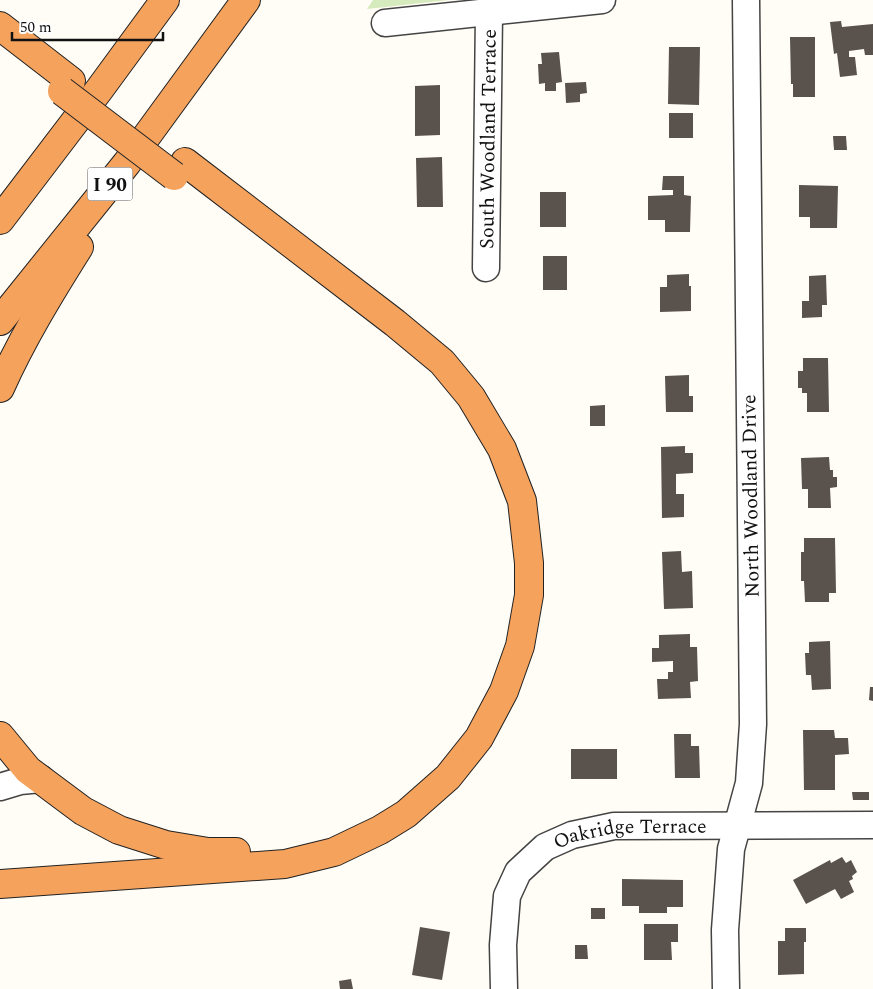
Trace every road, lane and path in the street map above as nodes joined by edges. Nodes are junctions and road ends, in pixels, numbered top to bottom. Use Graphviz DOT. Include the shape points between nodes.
graph roads {
  1 [pos="165,0"];
  2 [pos="246,0"];
  3 [pos="602,0"];
  4 [pos="746,0"];
  5 [pos="490,12"];
  6 [pos="386,23"];
  7 [pos="0,26"];
  8 [pos="0,45"];
  9 [pos="66,86"];
  10 [pos="126,163"];
  11 [pos="179,169"];
  12 [pos="0,220"];
  13 [pos="486,268"];
  14 [pos="0,321"];
  15 [pos="0,388"];
  16 [pos="0,736"];
  17 [pos="41,779"];
  18 [pos="0,787"];
  19 [pos="738,825"];
  20 [pos="873,825"];
  21 [pos="3,880"];
  22 [pos="504,989"];
  23 [pos="726,989"];
  1 -- 12 [label="highway"];
  2 -- 10 [label="highway, I 90"];
  3 -- 5 [label="street"];
  4 -- 19 [label="street, North Woodland Drive" via="753,724 749,782"];
  5 -- 6 [label="street"];
  5 -- 13 [label="street, South Woodland Terrace"];
  7 -- 9 [label="highway"];
  8 -- 9 [label="highway"];
  9 -- 11 [label="highway"];
  10 -- 14 [label="highway, I 90"];
  10 -- 15 [label="highway" via="107,204 47,298"];
  11 -- 17 [label="highway" via="429,371 459,405 480,439 500,492 510,530 512,601 498,660 476,712 450,750 422,780 390,804 340,830 302,844 261,851 208,852 166,845 119,830 83,811"];
  11 -- 21 [label="highway" via="395,323 442,362 471,397 502,449 522,501 530,563 529,595 520,646 504,691 479,738 448,777 406,814 334,852 285,864"];
  16 -- 17 [label="highway" via="28,770"];
  17 -- 18 [label="street"];
  19 -- 20 [label="street, Oakridge Terrace"];
  19 -- 22 [label="street, Oakridge Terrace" via="614,826 572,834 545,847 518,872 507,896"];
  19 -- 23 [label="street, North Woodland Drive" via="731,849 726,912"];
}
